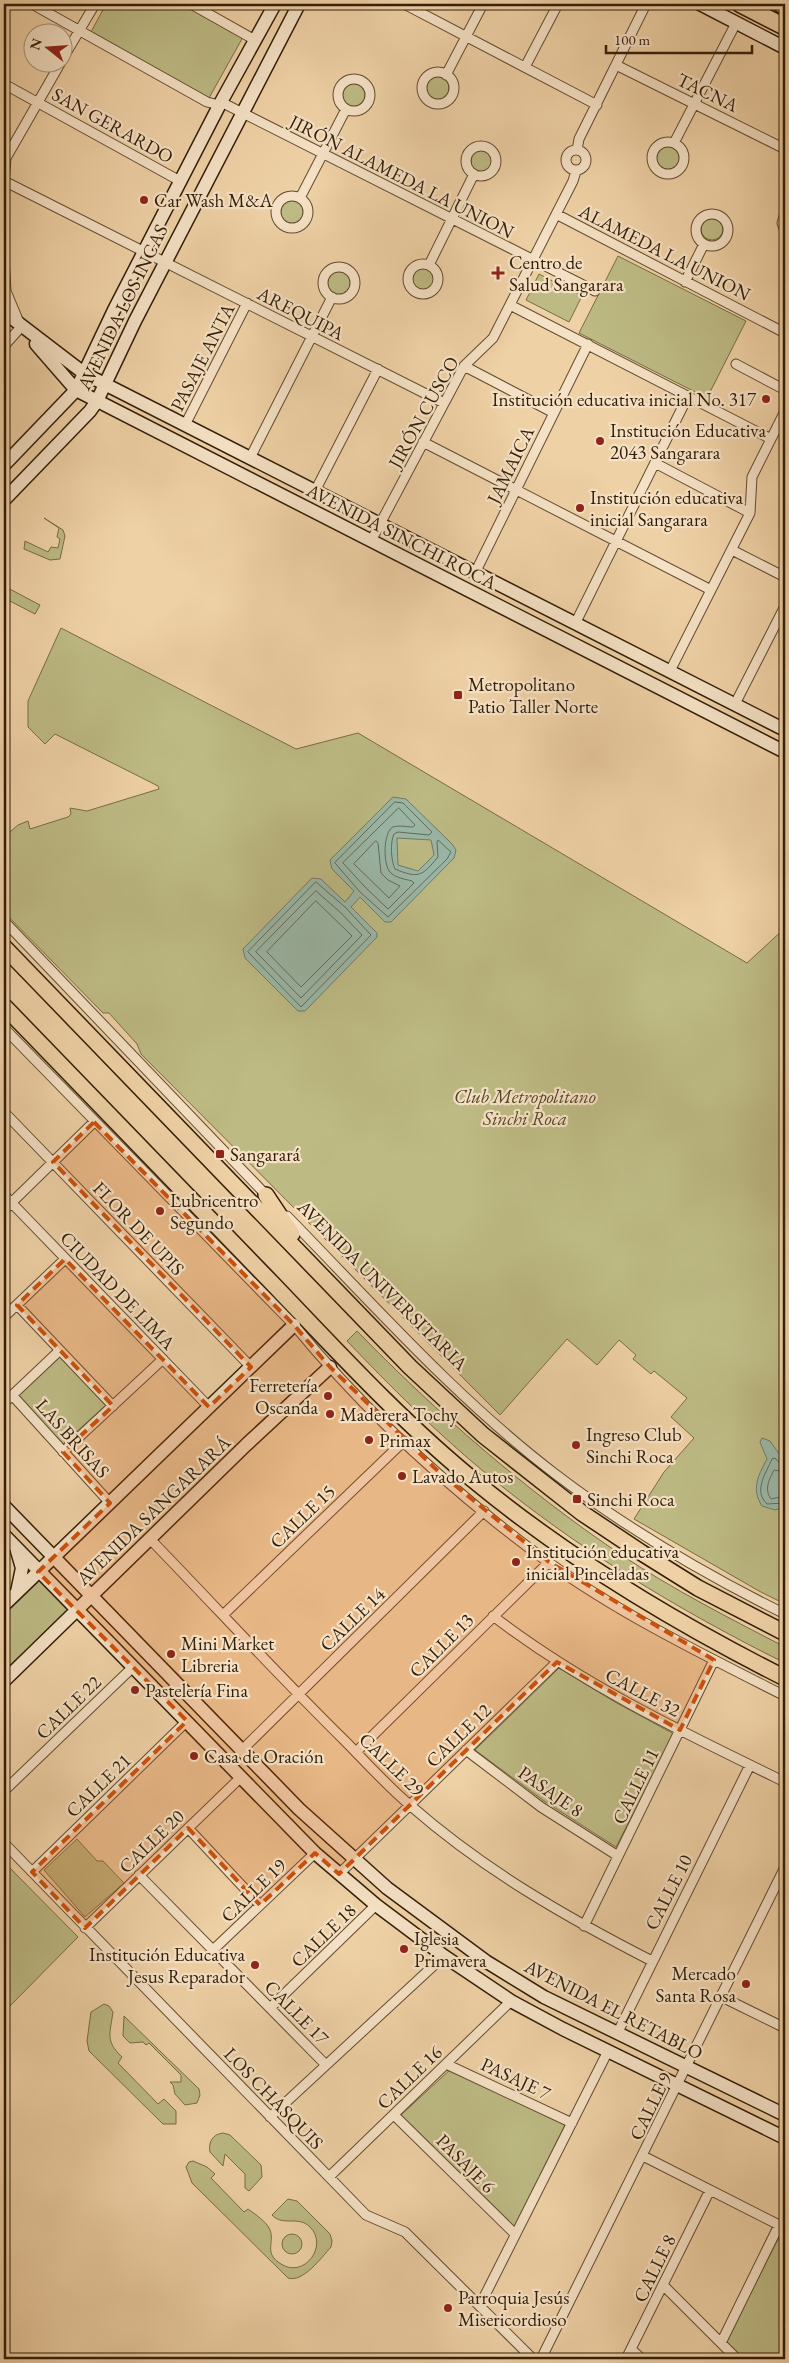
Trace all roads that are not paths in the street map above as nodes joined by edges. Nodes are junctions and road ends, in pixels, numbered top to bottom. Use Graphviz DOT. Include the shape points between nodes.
graph roads {
  1 [pos="32,4"];
  2 [pos="95,4"];
  3 [pos="191,4"];
  4 [pos="275,4"];
  5 [pos="299,4"];
  6 [pos="404,4"];
  7 [pos="483,4"];
  8 [pos="558,4"];
  9 [pos="646,4"];
  10 [pos="700,4"];
  11 [pos="740,4"];
  12 [pos="781,4"];
  13 [pos="785,6"];
  14 [pos="736,23"];
  15 [pos="785,27"];
  16 [pos="80,30"];
  17 [pos="466,36"];
  18 [pos="255,40"];
  19 [pos="72,44"];
  20 [pos="785,48"];
  21 [pos="616,65"];
  22 [pos="525,67"];
  23 [pos="56,72"];
  24 [pos="446,75"];
  25 [pos="4,84"];
  26 [pos="38,102"];
  27 [pos="220,103"];
  28 [pos="694,104"];
  29 [pos="597,105"];
  30 [pos="346,109"];
  31 [pos="241,112"];
  32 [pos="674,143"];
  33 [pos="785,149"];
  34 [pos="577,150"];
  35 [pos="323,154"];
  36 [pos="5,157"];
  37 [pos="576,170"];
  38 [pos="474,174"];
  39 [pos="180,181"];
  40 [pos="4,182"];
  41 [pos="300,198"];
  42 [pos="785,213"];
  43 [pos="556,214"];
  44 [pos="452,219"];
  45 [pos="785,231"];
  46 [pos="704,244"];
  47 [pos="144,252"];
  48 [pos="4,259"];
  49 [pos="533,260"];
  50 [pos="165,262"];
  51 [pos="429,265"];
  52 [pos="685,282"];
  53 [pos="595,291"];
  54 [pos="332,297"];
  55 [pos="247,304"];
  56 [pos="510,305"];
  57 [pos="4,312"];
  58 [pos="21,328"];
  59 [pos="785,333"];
  60 [pos="312,336"];
  61 [pos="588,344"];
  62 [pos="4,346"];
  63 [pos="736,364"];
  64 [pos="464,366"];
  65 [pos="378,370"];
  66 [pos="85,374"];
  67 [pos="105,384"];
  68 [pos="76,390"];
  69 [pos="785,390"];
  70 [pos="688,396"];
  71 [pos="97,401"];
  72 [pos="444,403"];
  73 [pos="785,410"];
  74 [pos="554,413"];
  75 [pos="185,425"];
  76 [pos="771,439"];
  77 [pos="423,442"];
  78 [pos="250,458"];
  79 [pos="655,463"];
  80 [pos="4,465"];
  81 [pos="516,490"];
  82 [pos="315,491"];
  83 [pos="4,500"];
  84 [pos="750,513"];
  85 [pos="380,524"];
  86 [pos="371,541"];
  87 [pos="616,541"];
  88 [pos="732,550"];
  89 [pos="476,573"];
  90 [pos="785,577"];
  91 [pos="711,590"];
  92 [pos="785,606"];
  93 [pos="575,624"];
  94 [pos="670,672"];
  95 [pos="735,704"];
  96 [pos="785,730"];
  97 [pos="785,752"];
  98 [pos="4,921"];
  99 [pos="4,947"];
  100 [pos="4,1006"];
  101 [pos="4,1028"];
  102 [pos="4,1112"];
  103 [pos="94,1122"];
  104 [pos="53,1162"];
  105 [pos="4,1195"];
  106 [pos="266,1195"];
  107 [pos="11,1203"];
  108 [pos="4,1210"];
  109 [pos="66,1260"];
  110 [pos="306,1260"];
  111 [pos="17,1305"];
  112 [pos="4,1317"];
  113 [pos="294,1325"];
  114 [pos="60,1350"];
  115 [pos="163,1359"];
  116 [pos="251,1367"];
  117 [pos="330,1368"];
  118 [pos="12,1395"];
  119 [pos="4,1403"];
  120 [pos="113,1406"];
  121 [pos="209,1407"];
  122 [pos="404,1441"];
  123 [pos="63,1452"];
  124 [pos="110,1503"];
  125 [pos="4,1506"];
  126 [pos="484,1511"];
  127 [pos="4,1535"];
  128 [pos="150,1539"];
  129 [pos="16,1548"];
  130 [pos="54,1557"];
  131 [pos="549,1562"];
  132 [pos="38,1572"];
  133 [pos="16,1594"];
  134 [pos="92,1596"];
  135 [pos="4,1605"];
  136 [pos="76,1611"];
  137 [pos="785,1614"];
  138 [pos="223,1615"];
  139 [pos="493,1616"];
  140 [pos="785,1633"];
  141 [pos="714,1660"];
  142 [pos="557,1662"];
  143 [pos="133,1667"];
  144 [pos="785,1678"];
  145 [pos="4,1681"];
  146 [pos="298,1694"];
  147 [pos="785,1696"];
  148 [pos="187,1721"];
  149 [pos="680,1730"];
  150 [pos="242,1750"];
  151 [pos="466,1750"];
  152 [pos="356,1752"];
  153 [pos="750,1765"];
  154 [pos="240,1778"];
  155 [pos="785,1782"];
  156 [pos="4,1791"];
  157 [pos="410,1806"];
  158 [pos="188,1828"];
  159 [pos="4,1843"];
  160 [pos="315,1853"];
  161 [pos="618,1856"];
  162 [pos="354,1860"];
  163 [pos="785,1867"];
  164 [pos="32,1872"];
  165 [pos="340,1874"];
  166 [pos="139,1875"];
  167 [pos="260,1905"];
  168 [pos="376,1905"];
  169 [pos="584,1926"];
  170 [pos="85,1928"];
  171 [pos="213,1950"];
  172 [pos="444,1956"];
  173 [pos="652,1961"];
  174 [pos="722,1997"];
  175 [pos="511,2001"];
  176 [pos="270,2008"];
  177 [pos="785,2028"];
  178 [pos="617,2034"];
  179 [pos="608,2051"];
  180 [pos="446,2064"];
  181 [pos="326,2065"];
  182 [pos="687,2067"];
  183 [pos="678,2085"];
  184 [pos="394,2115"];
  185 [pos="785,2115"];
  186 [pos="270,2117"];
  187 [pos="572,2122"];
  188 [pos="785,2138"];
  189 [pos="643,2156"];
  190 [pos="329,2177"];
  191 [pos="710,2190"];
  192 [pos="782,2227"];
  193 [pos="515,2234"];
  194 [pos="663,2286"];
  195 [pos="480,2305"];
  196 [pos="721,2343"];
  197 [pos="631,2349"];
  198 [pos="533,2359"];
  199 [pos="541,2359"];
  200 [pos="626,2359"];
  201 [pos="642,2359"];
  202 [pos="737,2359"];
  1 -- 16 [label="street, JIRÓN ALAMEDA LA UNION"];
  2 -- 16 [label="street"];
  3 -- 18 [label="street"];
  4 -- 18 [label="main road, AVENIDA LOS INCAS"];
  5 -- 31 [label="main road, AVENIDA LOS INCAS"];
  6 -- 17 [label="street"];
  7 -- 17 [label="street"];
  8 -- 22 [label="street"];
  9 -- 21 [label="street"];
  10 -- 14 [label="main road"];
  11 -- 15 [label="highway"];
  12 -- 13 [label="highway"];
  14 -- 20 [label="main road"];
  14 -- 28 [label="street"];
  16 -- 19 [label="street"];
  16 -- 27 [label="street, JIRÓN ALAMEDA LA UNION" via="207,102"];
  17 -- 22 [label="street"];
  17 -- 24 [label="street"];
  18 -- 27 [label="main road, AVENIDA LOS INCAS"];
  21 -- 28 [label="street, TACNA"];
  21 -- 29 [label="street"];
  22 -- 29 [label="street"];
  23 -- 26 [label="street"];
  25 -- 26 [label="street, SAN GERARDO"];
  26 -- 36 [label="street"];
  26 -- 39 [label="street, SAN GERARDO"];
  27 -- 31 [label="street, JIRÓN ALAMEDA LA UNION"];
  27 -- 39 [label="main road, AVENIDA LOS INCAS"];
  28 -- 32 [label="street"];
  28 -- 33 [label="street, TACNA"];
  29 -- 34 [label="street" via="579,139"];
  30 -- 35 [label="street"];
  31 -- 35 [label="street, JIRÓN ALAMEDA LA UNION"];
  31 -- 50 [label="main road, AVENIDA LOS INCAS"];
  34 -- 37 [label="street" via="568,154 566,160 570,168"];
  34 -- 37 [label="street" via="587,158 583,168"];
  35 -- 41 [label="street"];
  35 -- 44 [label="street, JIRÓN ALAMEDA LA UNION"];
  36 -- 40 [label="street"];
  37 -- 43 [label="street, JIRÓN CUSCO"];
  38 -- 44 [label="street"];
  39 -- 47 [label="main road, AVENIDA LOS INCAS"];
  40 -- 47 [label="street, AREQUIPA"];
  42 -- 45 [label="street" via="782,223"];
  43 -- 49 [label="street, JIRÓN CUSCO"];
  43 -- 52 [label="street, ALAMEDA LA UNION"];
  44 -- 49 [label="street, JIRÓN ALAMEDA LA UNION"];
  44 -- 51 [label="street"];
  46 -- 52 [label="street"];
  47 -- 50 [label="street, AREQUIPA"];
  47 -- 66 [label="main road, AVENIDA LOS INCAS"];
  48 -- 58 [label="street" via="6,291"];
  49 -- 53 [label="street, JIRÓN ALAMEDA LA UNION"];
  49 -- 56 [label="street, JIRÓN CUSCO"];
  50 -- 55 [label="street, AREQUIPA"];
  50 -- 67 [label="main road, AVENIDA LOS INCAS"];
  52 -- 59 [label="street, ALAMEDA LA UNION"];
  54 -- 60 [label="street"];
  55 -- 60 [label="street, AREQUIPA"];
  55 -- 75 [label="street, PASAJE ANTA"];
  56 -- 61 [label="street"];
  56 -- 64 [label="street, JIRÓN CUSCO" via="493,338"];
  57 -- 58 [label="main road, AVENIDA SINCHI ROCA"];
  58 -- 62 [label="street"];
  58 -- 66 [label="main road, AVENIDA SINCHI ROCA"];
  58 -- 68 [label="main road, AVENIDA SINCHI ROCA"];
  60 -- 65 [label="street, AREQUIPA"];
  60 -- 78 [label="street"];
  61 -- 70 [label="street"];
  61 -- 74 [label="street, JAMAICA"];
  63 -- 69 [label="street"];
  64 -- 72 [label="street, JIRÓN CUSCO"];
  64 -- 74 [label="street"];
  65 -- 72 [label="street, AREQUIPA"];
  65 -- 82 [label="street"];
  66 -- 67 [label="main road, AVENIDA SINCHI ROCA"];
  66 -- 68 [label="main road, AVENIDA LOS INCAS"];
  67 -- 71 [label="main road, AVENIDA LOS INCAS"];
  67 -- 75 [label="main road, AVENIDA SINCHI ROCA"];
  68 -- 71 [label="main road, AVENIDA SINCHI ROCA"];
  68 -- 80 [label="main road, AVENIDA LOS INCAS"];
  70 -- 76 [label="street"];
  70 -- 79 [label="street"];
  71 -- 83 [label="main road, AVENIDA LOS INCAS"];
  71 -- 86 [label="main road, AVENIDA SINCHI ROCA"];
  72 -- 77 [label="street, JIRÓN CUSCO"];
  73 -- 76 [label="street"];
  74 -- 81 [label="street, JAMAICA"];
  75 -- 78 [label="main road, AVENIDA SINCHI ROCA"];
  76 -- 84 [label="street" via="752,477"];
  77 -- 81 [label="street"];
  77 -- 85 [label="street, JIRÓN CUSCO"];
  78 -- 82 [label="main road, AVENIDA SINCHI ROCA"];
  79 -- 84 [label="street"];
  79 -- 87 [label="street"];
  81 -- 87 [label="street"];
  81 -- 89 [label="street, JAMAICA"];
  82 -- 85 [label="main road, AVENIDA SINCHI ROCA"];
  84 -- 88 [label="street"];
  85 -- 86 [label="street, JIRÓN CUSCO"];
  85 -- 89 [label="main road, AVENIDA SINCHI ROCA"];
  86 -- 97 [label="main road, AVENIDA SINCHI ROCA"];
  87 -- 91 [label="street"];
  87 -- 93 [label="street"];
  88 -- 90 [label="street"];
  88 -- 91 [label="street"];
  89 -- 93 [label="main road, AVENIDA SINCHI ROCA"];
  91 -- 94 [label="street"];
  92 -- 95 [label="street"];
  93 -- 94 [label="main road, AVENIDA SINCHI ROCA"];
  94 -- 95 [label="main road, AVENIDA SINCHI ROCA"];
  95 -- 96 [label="main road, AVENIDA SINCHI ROCA"];
  98 -- 106 [label="street, AVENIDA UNIVERSITARIA"];
  99 -- 110 [label="main road, AVENIDA UNIVERSITARIA"];
  100 -- 144 [label="main road" via="365,1380 476,1482 574,1558 715,1643"];
  101 -- 103 [label="street"];
  102 -- 104 [label="street, FLOR DE UPIS"];
  103 -- 104 [label="street"];
  103 -- 113 [label="street"];
  104 -- 107 [label="street"];
  104 -- 116 [label="street, FLOR DE UPIS"];
  105 -- 107 [label="street, CIUDAD DE LIMA"];
  106 -- 110 [label="main road"];
  106 -- 137 [label="street, AVENIDA UNIVERSITARIA" via="414,1348 548,1469 628,1527 709,1576"];
  107 -- 108 [label="street"];
  107 -- 109 [label="street, CIUDAD DE LIMA"];
  109 -- 111 [label="street"];
  109 -- 115 [label="street, CIUDAD DE LIMA"];
  110 -- 140 [label="main road, AVENIDA UNIVERSITARIA" via="410,1367 535,1478 582,1513 698,1588"];
  111 -- 112 [label="street"];
  111 -- 114 [label="street"];
  113 -- 116 [label="main road, AVENIDA SANGARARÁ"];
  113 -- 117 [label="street"];
  114 -- 118 [label="street"];
  114 -- 120 [label="street"];
  115 -- 120 [label="street"];
  115 -- 121 [label="street, CIUDAD DE LIMA"];
  116 -- 121 [label="main road, AVENIDA SANGARARÁ"];
  117 -- 122 [label="street"];
  117 -- 128 [label="main road, AVENIDA SANGARARÁ"];
  118 -- 119 [label="street"];
  118 -- 123 [label="street, LAS BRISAS"];
  120 -- 123 [label="street"];
  121 -- 124 [label="main road, AVENIDA SANGARARÁ"];
  122 -- 126 [label="street"];
  122 -- 138 [label="street, CALLE 15"];
  123 -- 124 [label="street, LAS BRISAS"];
  124 -- 130 [label="main road, AVENIDA SANGARARÁ"];
  125 -- 130 [label="main road, AVENIDA EL RETABLO"];
  126 -- 131 [label="street"];
  126 -- 146 [label="street, CALLE 14"];
  127 -- 129 [label="main road, AVENIDA EL RETABLO"];
  128 -- 134 [label="main road, AVENIDA SANGARARÁ"];
  128 -- 138 [label="street, CALLE 29"];
  129 -- 132 [label="main road, AVENIDA EL RETABLO"];
  129 -- 133 [label="main road" via="22,1568"];
  130 -- 132 [label="main road, AVENIDA SANGARARÁ"];
  130 -- 134 [label="main road, AVENIDA EL RETABLO"];
  131 -- 139 [label="street, CALLE 13"];
  131 -- 141 [label="street"];
  132 -- 133 [label="main road, AVENIDA SANGARARÁ"];
  132 -- 136 [label="main road, AVENIDA EL RETABLO"];
  133 -- 135 [label="main road, AVENIDA SANGARARÁ"];
  134 -- 136 [label="main road, AVENIDA SANGARARÁ"];
  134 -- 150 [label="main road, AVENIDA EL RETABLO"];
  136 -- 143 [label="main road, AVENIDA EL RETABLO"];
  136 -- 145 [label="main road, AVENIDA SANGARARÁ"];
  138 -- 146 [label="street, CALLE 29"];
  139 -- 142 [label="street, CALLE 32"];
  139 -- 152 [label="street, CALLE 13"];
  141 -- 147 [label="street"];
  141 -- 149 [label="street, CALLE 11"];
  142 -- 149 [label="street, CALLE 32" via="620,1700"];
  142 -- 151 [label="street, CALLE 12"];
  143 -- 148 [label="main road, AVENIDA EL RETABLO"];
  143 -- 156 [label="street, CALLE 22"];
  146 -- 150 [label="street, CALLE 14"];
  146 -- 152 [label="street, CALLE 29"];
  148 -- 154 [label="main road, AVENIDA EL RETABLO"];
  148 -- 164 [label="street, CALLE 21"];
  149 -- 153 [label="street, CALLE 32"];
  149 -- 161 [label="street, CALLE 11"];
  150 -- 162 [label="main road, AVENIDA EL RETABLO"];
  151 -- 157 [label="street, CALLE 12"];
  151 -- 161 [label="street, PASAJE 8" via="541,1807"];
  152 -- 157 [label="street, CALLE 29"];
  153 -- 155 [label="street, CALLE 32"];
  153 -- 173 [label="street, CALLE 10"];
  154 -- 158 [label="street, CALLE 20"];
  154 -- 160 [label="main road, AVENIDA EL RETABLO"];
  157 -- 162 [label="street, CALLE 12"];
  157 -- 169 [label="street, CALLE 29" via="500,1874"];
  158 -- 166 [label="street, CALLE 20"];
  158 -- 167 [label="street"];
  159 -- 164 [label="street, LOS CHASQUIS"];
  160 -- 165 [label="main road, AVENIDA EL RETABLO"];
  160 -- 167 [label="street, CALLE 19"];
  161 -- 169 [label="street, CALLE 11"];
  162 -- 165 [label="street, CALLE 12"];
  162 -- 178 [label="main road, AVENIDA EL RETABLO" via="417,1911 494,1966 544,1997"];
  163 -- 174 [label="street, CALLE 9"];
  164 -- 170 [label="street, LOS CHASQUIS"];
  165 -- 168 [label="main road, AVENIDA EL RETABLO"];
  166 -- 170 [label="street, CALLE 20"];
  166 -- 171 [label="street, CALLE 17"];
  167 -- 171 [label="street, CALLE 19"];
  168 -- 172 [label="main road, AVENIDA EL RETABLO"];
  168 -- 176 [label="street, CALLE 18"];
  169 -- 173 [label="street, CALLE 29"];
  170 -- 186 [label="street, LOS CHASQUIS"];
  171 -- 176 [label="street, CALLE 17"];
  172 -- 175 [label="main road, AVENIDA EL RETABLO"];
  172 -- 181 [label="street, CALLE 17"];
  173 -- 178 [label="street, CALLE 10"];
  174 -- 177 [label="street"];
  174 -- 182 [label="street, CALLE 9"];
  175 -- 179 [label="main road, AVENIDA EL RETABLO"];
  175 -- 180 [label="street, CALLE 16"];
  176 -- 181 [label="street, CALLE 17"];
  178 -- 182 [label="main road, AVENIDA EL RETABLO"];
  179 -- 183 [label="main road, AVENIDA EL RETABLO"];
  179 -- 187 [label="street"];
  180 -- 184 [label="street, CALLE 16"];
  180 -- 187 [label="street, PASAJE 7"];
  181 -- 186 [label="street, CALLE 17"];
  182 -- 183 [label="street, CALLE 9"];
  182 -- 185 [label="main road, AVENIDA EL RETABLO"];
  183 -- 188 [label="main road, AVENIDA EL RETABLO"];
  183 -- 189 [label="street, CALLE 9"];
  184 -- 190 [label="street, CALLE 16"];
  184 -- 193 [label="street, PASAJE 6"];
  186 -- 190 [label="street, LOS CHASQUIS"];
  187 -- 193 [label="street"];
  189 -- 191 [label="street"];
  189 -- 199 [label="street, CALLE 9"];
  190 -- 195 [label="street, LOS CHASQUIS" via="366,2215 405,2232"];
  191 -- 192 [label="street"];
  191 -- 194 [label="street, CALLE 8"];
  192 -- 196 [label="street"];
  193 -- 195 [label="street"];
  194 -- 196 [label="street"];
  194 -- 197 [label="street, CALLE 8"];
  195 -- 198 [label="street, LOS CHASQUIS"];
  196 -- 202 [label="street"];
  197 -- 200 [label="street, CALLE 8"];
  197 -- 201 [label="street"];
}
